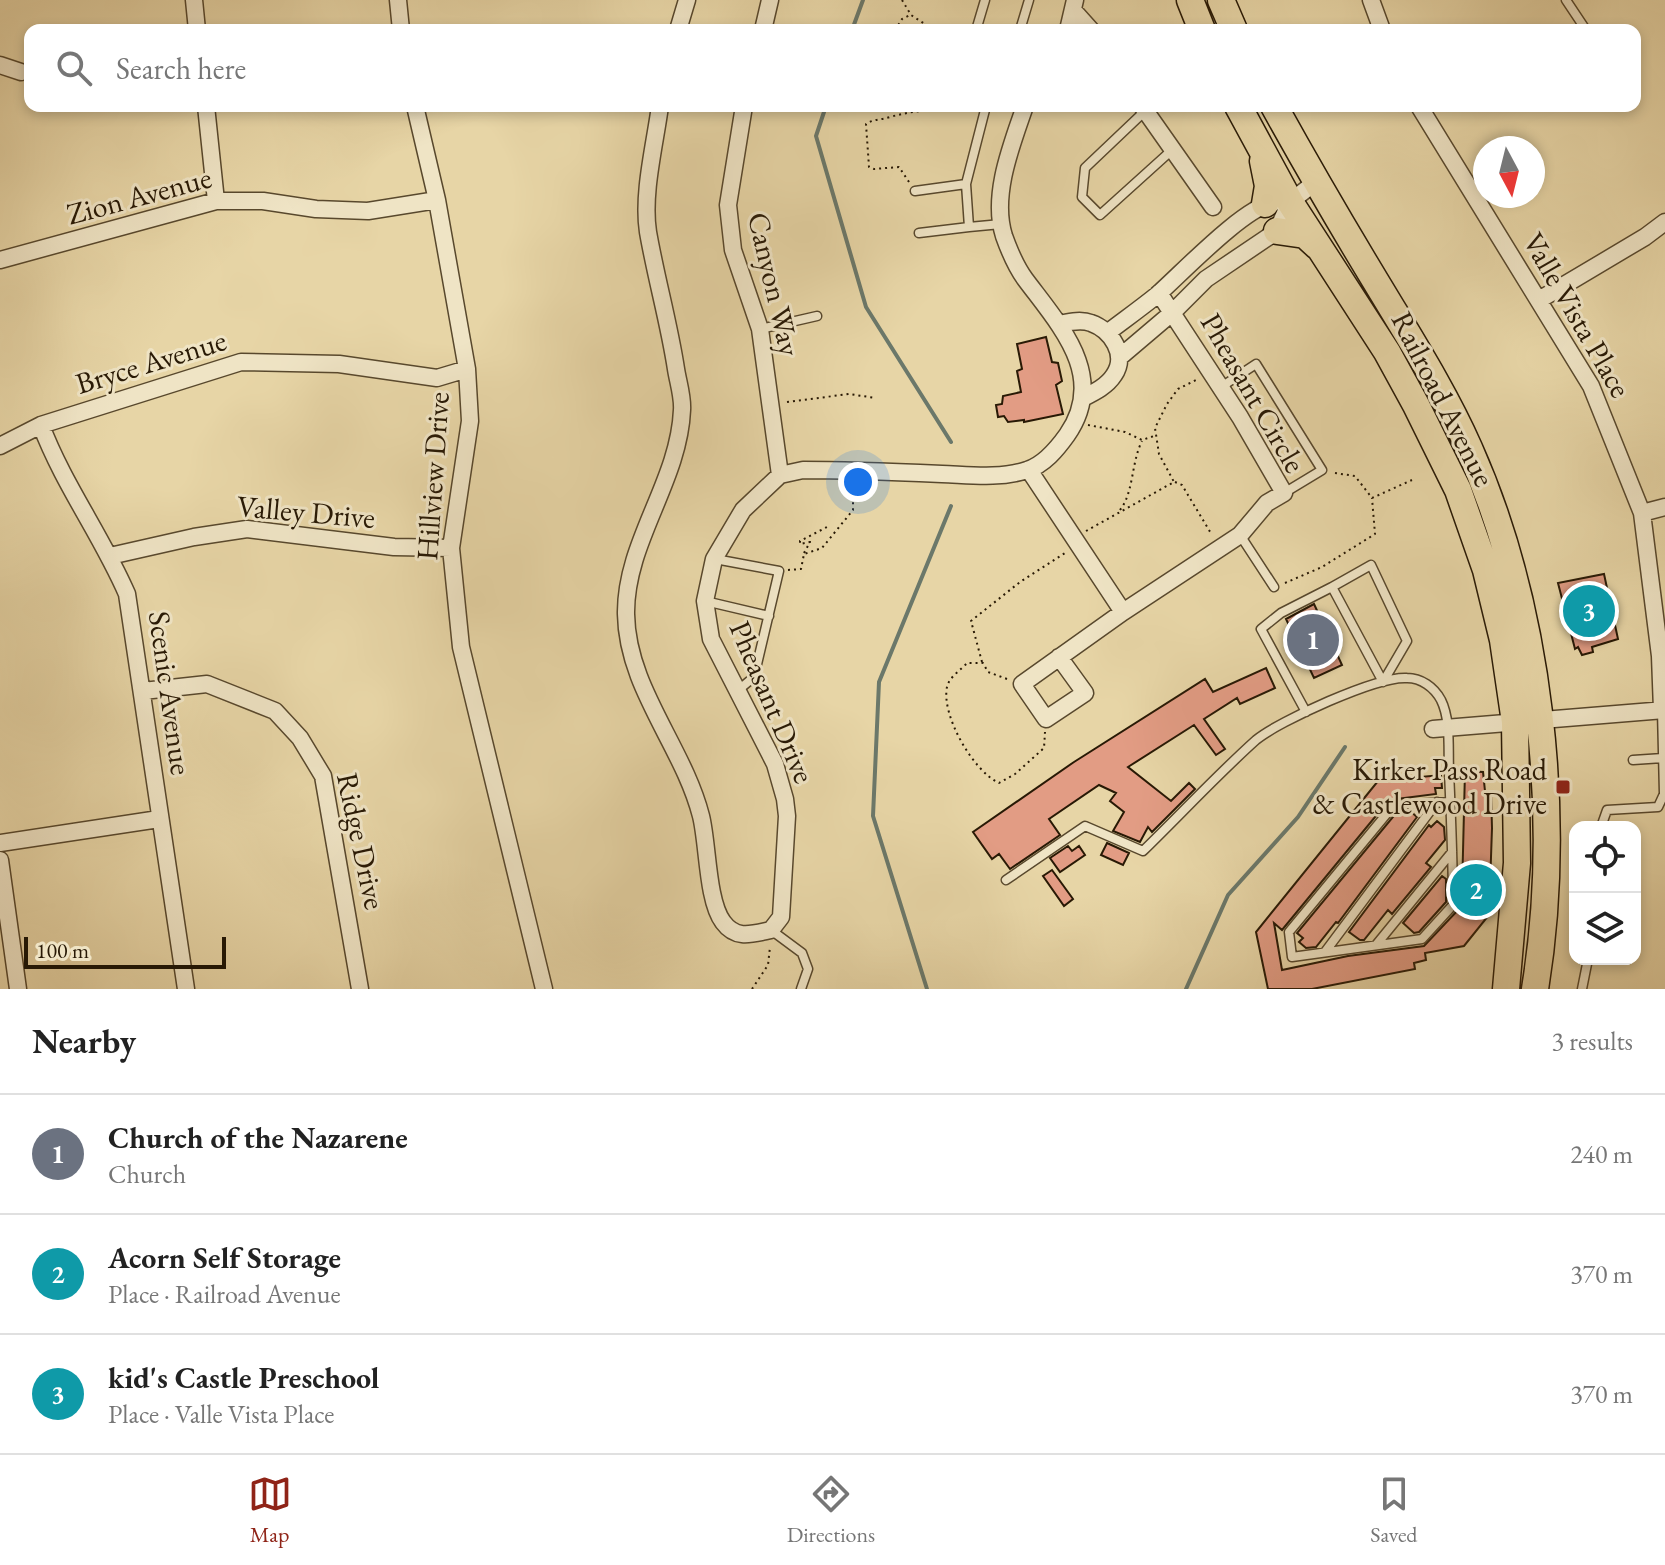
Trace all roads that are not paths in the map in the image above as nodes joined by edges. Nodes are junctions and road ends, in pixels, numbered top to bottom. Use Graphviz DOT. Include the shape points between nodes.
graph roads {
  1 [pos="194,0"];
  2 [pos="398,0"];
  3 [pos="687,0"];
  4 [pos="770,0"];
  5 [pos="985,0"];
  6 [pos="1029,0"];
  7 [pos="1190,0"];
  8 [pos="1221,0"];
  9 [pos="1371,0"];
  10 [pos="1566,0"];
  11 [pos="1075,6"];
  12 [pos="196,24"];
  13 [pos="400,24"];
  14 [pos="680,24"];
  15 [pos="764,24"];
  16 [pos="978,24"];
  17 [pos="1022,24"];
  18 [pos="1087,24"];
  19 [pos="1200,24"];
  20 [pos="1231,24"];
  21 [pos="1380,24"];
  22 [pos="1582,24"];
  23 [pos="0,65"];
  24 [pos="21,72"];
  25 [pos="207,112"];
  26 [pos="416,112"];
  27 [pos="659,112"];
  28 [pos="743,112"];
  29 [pos="983,112"];
  30 [pos="1023,112"];
  31 [pos="1140,112"];
  32 [pos="1147,112"];
  33 [pos="1277,112"];
  34 [pos="1423,112"];
  35 [pos="1243,115"];
  36 [pos="1172,150"];
  37 [pos="1317,181"];
  38 [pos="966,184"];
  39 [pos="915,191"];
  40 [pos="437,200"];
  41 [pos="216,201"];
  42 [pos="1277,203"];
  43 [pos="1213,207"];
  44 [pos="1665,222"];
  45 [pos="1002,224"];
  46 [pos="969,227"];
  47 [pos="1277,231"];
  48 [pos="919,233"];
  49 [pos="1322,250"];
  50 [pos="0,260"];
  51 [pos="1159,293"];
  52 [pos="1539,300"];
  53 [pos="1173,312"];
  54 [pos="817,316"];
  55 [pos="1059,324"];
  56 [pos="760,329"];
  57 [pos="1107,333"];
  58 [pos="1120,357"];
  59 [pos="467,369"];
  60 [pos="1221,387"];
  61 [pos="1083,398"];
  62 [pos="41,425"];
  63 [pos="0,446"];
  64 [pos="1029,470"];
  65 [pos="780,475"];
  66 [pos="1284,493"];
  67 [pos="1665,507"];
  68 [pos="1642,513"];
  69 [pos="1240,535"];
  70 [pos="451,548"];
  71 [pos="110,556"];
  72 [pos="714,559"];
  73 [pos="1274,587"];
  74 [pos="1332,587"];
  75 [pos="705,601"];
  76 [pos="1123,612"];
  77 [pos="769,616"];
  78 [pos="1059,657"];
  79 [pos="1383,682"];
  80 [pos="143,691"];
  81 [pos="736,692"];
  82 [pos="1663,710"];
  83 [pos="1306,712"];
  84 [pos="1528,722"];
  85 [pos="1440,728"];
  86 [pos="1663,758"];
  87 [pos="1633,760"];
  88 [pos="1664,783"];
  89 [pos="1437,802"];
  90 [pos="1450,802"];
  91 [pos="159,819"];
  92 [pos="1603,821"];
  93 [pos="0,843"];
  94 [pos="1452,851"];
  95 [pos="0,860"];
  96 [pos="1006,880"];
  97 [pos="771,930"];
  98 [pos="1376,945"];
  99 [pos="5,948"];
  100 [pos="1324,953"];
  101 [pos="1587,965"];
  102 [pos="18,989"];
  103 [pos="186,989"];
  104 [pos="360,989"];
  105 [pos="544,989"];
  106 [pos="801,989"];
  107 [pos="1506,989"];
  108 [pos="1535,989"];
  109 [pos="1582,989"];
  1 -- 12 [label="street"];
  2 -- 13 [label="street"];
  3 -- 14 [label="street"];
  4 -- 15 [label="street"];
  5 -- 16 [label="lane"];
  6 -- 17 [label="lane"];
  7 -- 19 [label="highway"];
  8 -- 20 [label="highway"];
  9 -- 21 [label="street"];
  10 -- 22 [label="lane"];
  11 -- 18 [label="street"];
  23 -- 24 [label="street"];
  25 -- 41 [label="street"];
  26 -- 40 [label="street, Hillview Drive"];
  27 -- 97 [label="street" via="647,230 683,409 676,448 632,565 626,613 631,654 695,792 720,919 739,936"];
  28 -- 56 [label="street, Canyon Way" via="728,205 733,250"];
  29 -- 38 [label="lane"];
  30 -- 45 [label="street" via="1009,152"];
  31 -- 36 [label="lane" via="1085,168 1082,197 1100,215"];
  32 -- 36 [label="street"];
  33 -- 37 [label="highway, Railroad Avenue"];
  34 -- 52 [label="street, Valle Vista Place"];
  35 -- 42 [label="highway, Railroad Avenue"];
  36 -- 43 [label="street"];
  37 -- 42 [label="street"];
  37 -- 84 [label="highway, Railroad Avenue" via="1438,385 1494,509 1532,658"];
  38 -- 39 [label="lane"];
  38 -- 46 [label="lane"];
  40 -- 41 [label="street, Zion Avenue" via="368,211"];
  40 -- 59 [label="street, Hillview Drive"];
  41 -- 50 [label="street, Zion Avenue"];
  42 -- 47 [label="street"];
  42 -- 49 [label="highway, Railroad Avenue"];
  42 -- 51 [label="street" via="1194,258"];
  44 -- 52 [label="street"];
  45 -- 46 [label="lane"];
  45 -- 55 [label="street" via="1023,277"];
  46 -- 48 [label="lane"];
  47 -- 49 [label="highway" via="1305,235"];
  47 -- 53 [label="street" via="1206,279"];
  49 -- 84 [label="highway, Railroad Avenue" via="1387,352 1458,490"];
  51 -- 53 [label="street, Pheasant Circle"];
  51 -- 57 [label="street"];
  52 -- 68 [label="street, Valle Vista Place" via="1591,386"];
  53 -- 58 [label="street"];
  53 -- 60 [label="street, Pheasant Circle"];
  54 -- 56 [label="lane"];
  55 -- 57 [label="street" via="1092,323"];
  55 -- 61 [label="street" via="1080,366"];
  56 -- 65 [label="street, Canyon Way"];
  57 -- 58 [label="street"];
  58 -- 61 [label="street" via="1114,376"];
  59 -- 62 [label="street, Bryce Avenue" via="437,378 339,364 241,362"];
  59 -- 70 [label="street, Hillview Drive" via="470,421"];
  60 -- 66 [label="street, Pheasant Circle"];
  60 -- 66 [label="lane" via="1256,364 1322,470"];
  61 -- 64 [label="street" via="1055,452"];
  62 -- 63 [label="street, Bryce Avenue"];
  62 -- 71 [label="street, Scenic Avenue" via="59,470"];
  64 -- 65 [label="street" via="996,475 803,470"];
  64 -- 76 [label="street"];
  65 -- 72 [label="street, Pheasant Drive" via="743,510"];
  66 -- 69 [label="street, Pheasant Circle" via="1267,503"];
  67 -- 68 [label="street"];
  68 -- 82 [label="street, Valle Vista Place"];
  69 -- 73 [label="lane"];
  69 -- 76 [label="street, Pheasant Circle"];
  70 -- 71 [label="street, Valley Drive" via="394,547 247,529"];
  70 -- 105 [label="street, Hillview Drive" via="461,647"];
  71 -- 80 [label="street, Scenic Avenue" via="127,594"];
  72 -- 75 [label="street, Pheasant Drive"];
  72 -- 77 [label="lane" via="779,571"];
  74 -- 79 [label="lane"];
  74 -- 79 [label="lane" via="1371,565 1407,641"];
  74 -- 83 [label="lane" via="1261,629"];
  75 -- 77 [label="lane"];
  75 -- 81 [label="street, Pheasant Drive" via="711,639"];
  76 -- 78 [label="street, Pheasant Circle"];
  77 -- 81 [label="lane" via="754,677"];
  78 -- 78 [label="street, Pheasant Circle" via="1085,693 1046,719 1022,684"];
  79 -- 83 [label="lane"];
  79 -- 85 [label="lane" via="1407,677 1430,685 1445,711"];
  80 -- 91 [label="street, Scenic Avenue"];
  80 -- 104 [label="street, Ridge Drive" via="207,684 275,711 300,738 323,776"];
  81 -- 97 [label="street, Pheasant Drive" via="775,764 785,799 783,902 781,917"];
  82 -- 84 [label="street"];
  82 -- 86 [label="lane"];
  83 -- 96 [label="lane" via="1258,738 1143,851 1085,826"];
  84 -- 85 [label="street"];
  84 -- 107 [label="highway, Railroad Avenue"];
  84 -- 108 [label="highway, Railroad Avenue" via="1546,884"];
  85 -- 90 [label="lane"];
  86 -- 87 [label="lane"];
  86 -- 88 [label="lane"];
  88 -- 92 [label="lane" via="1658,807 1607,810"];
  89 -- 90 [label="lane"];
  89 -- 100 [label="lane"];
  89 -- 100 [label="lane" via="1394,805 1289,932 1292,957"];
  90 -- 94 [label="lane"];
  91 -- 93 [label="street"];
  91 -- 103 [label="street, Scenic Avenue"];
  94 -- 98 [label="lane"];
  94 -- 98 [label="lane" via="1453,905 1422,939"];
  95 -- 99 [label="street"];
  97 -- 106 [label="lane" via="802,953 808,969"];
  98 -- 100 [label="lane"];
  99 -- 102 [label="street"];
  101 -- 109 [label="lane"];
}
